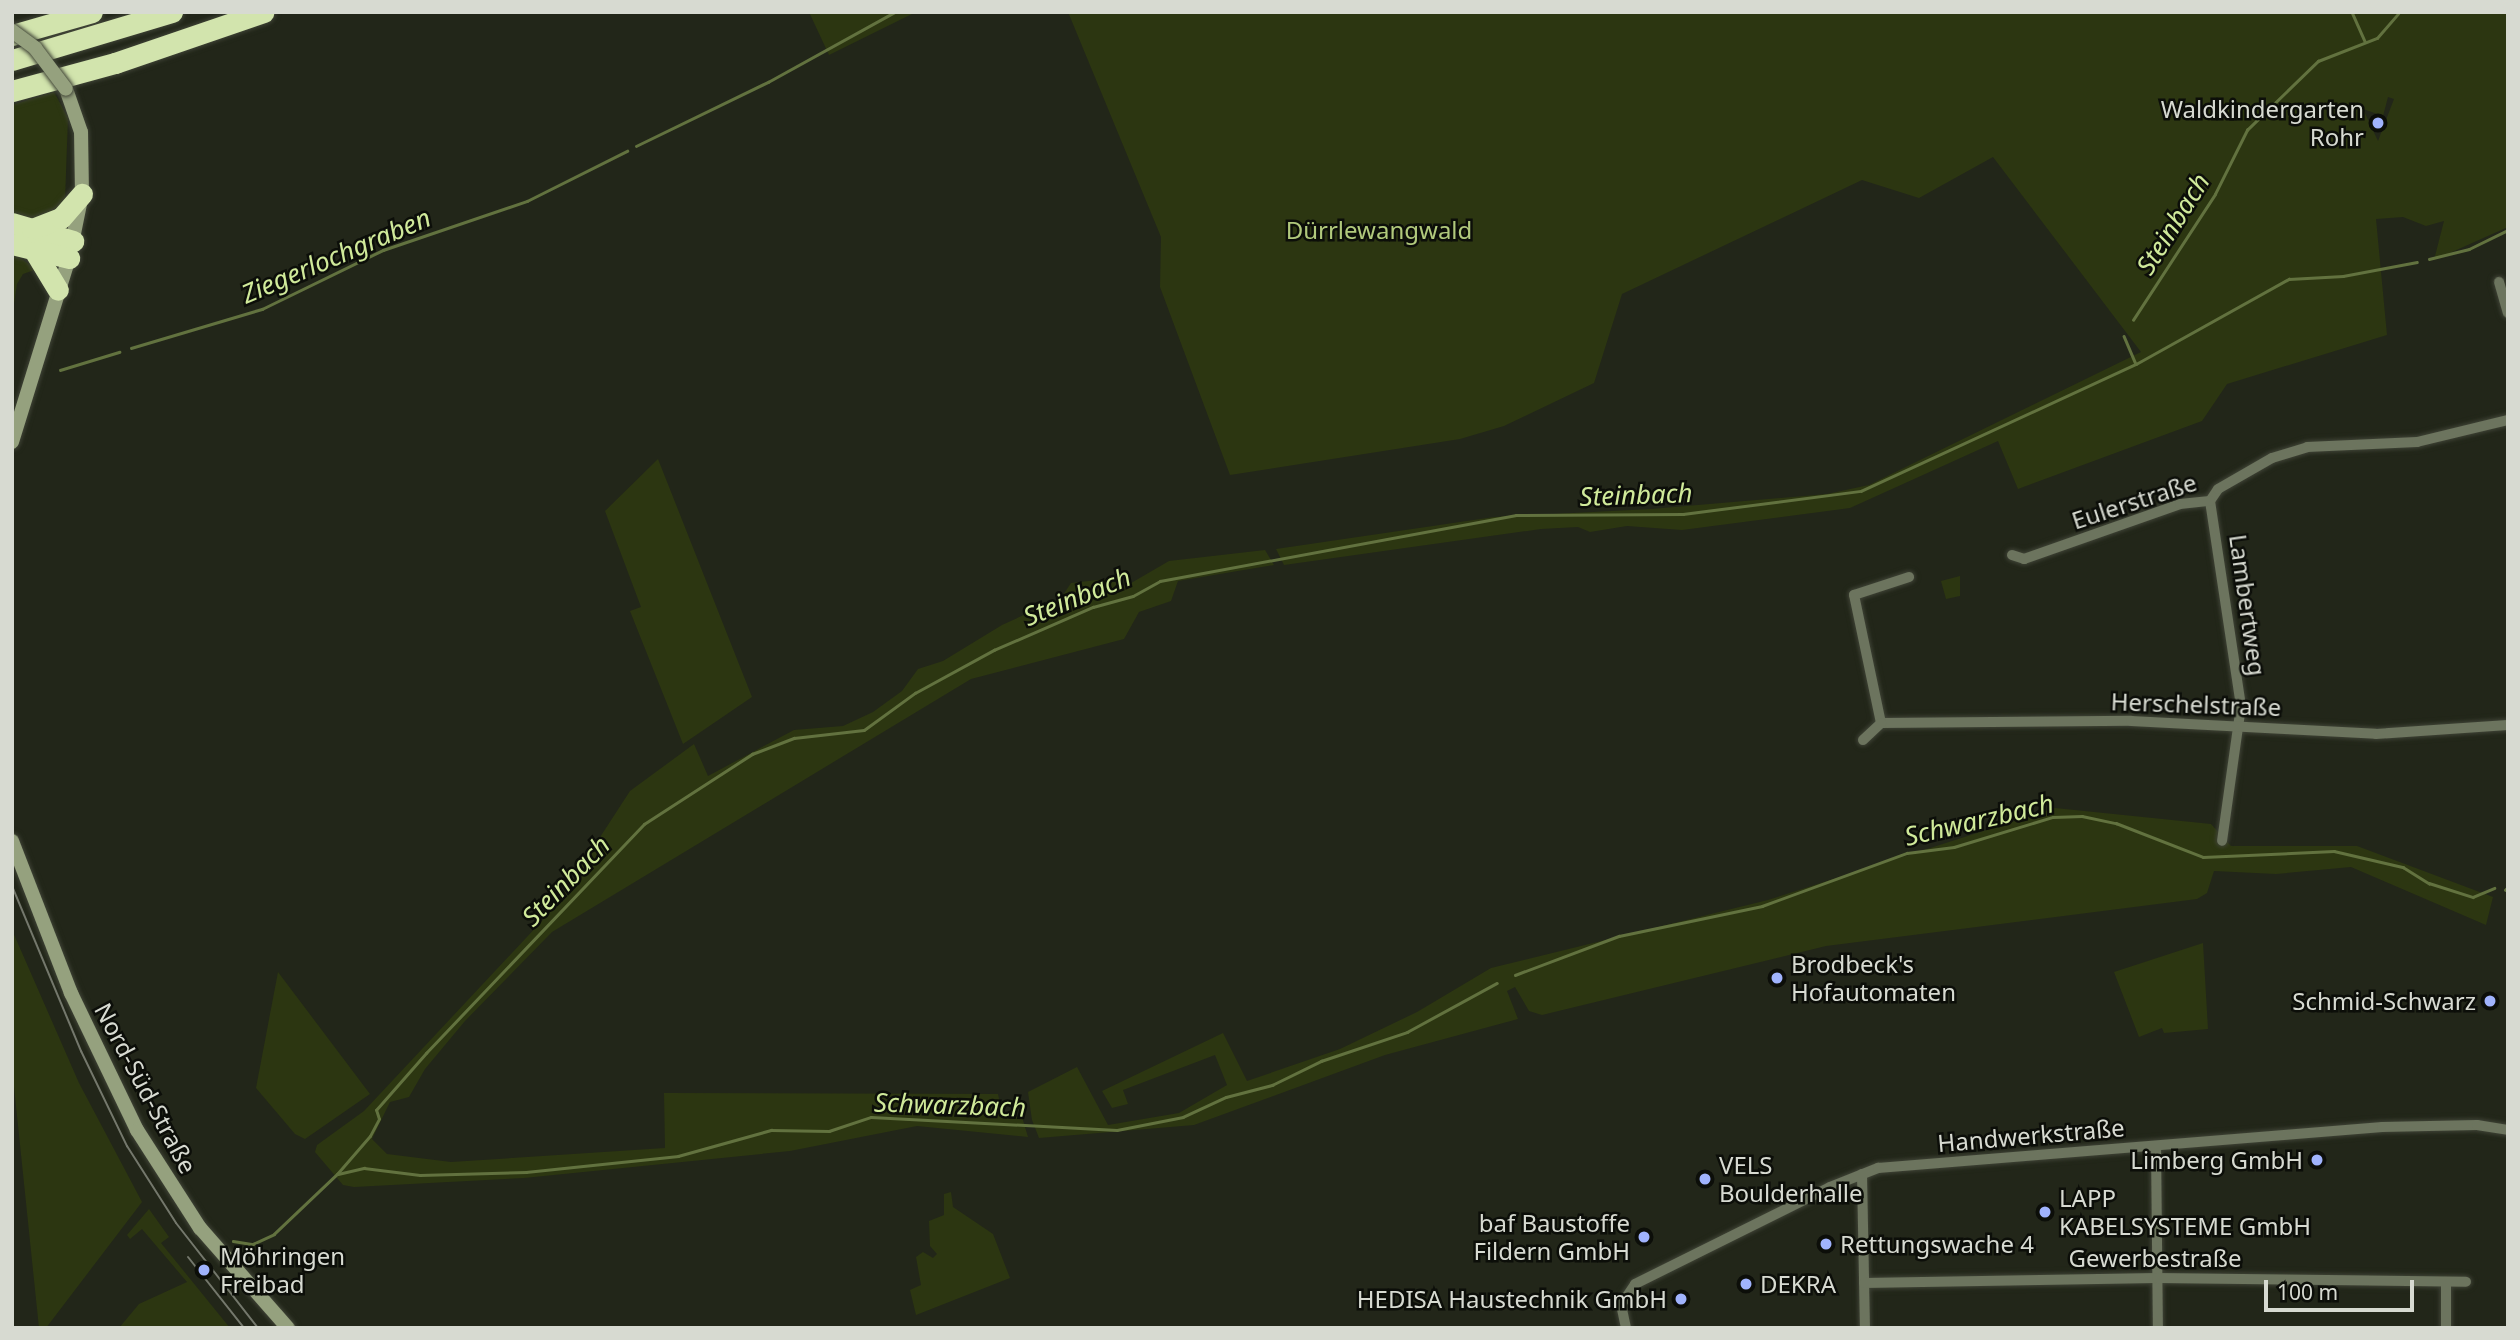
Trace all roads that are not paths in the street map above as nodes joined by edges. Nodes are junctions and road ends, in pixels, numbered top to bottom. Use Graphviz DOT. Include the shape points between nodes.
graph roads {
  1 [pos="92,12"];
  2 [pos="172,12"];
  3 [pos="264,12"];
  4 [pos="12,33"];
  5 [pos="12,60"];
  6 [pos="34,86"];
  7 [pos="12,91"];
  8 [pos="12,101"];
  9 [pos="82,194"];
  10 [pos="22,226"];
  11 [pos="12,244"];
  12 [pos="58,264"];
  13 [pos="2499,282"];
  14 [pos="2508,313"];
  15 [pos="2508,421"];
  16 [pos="12,442"];
  17 [pos="2210,501"];
  18 [pos="2012,555"];
  19 [pos="1909,577"];
  20 [pos="1881,723"];
  21 [pos="2240,724"];
  22 [pos="2508,725"];
  23 [pos="1863,740"];
  24 [pos="12,841"];
  25 [pos="2222,841"];
  26 [pos="2507,1131"];
  27 [pos="2156,1146"];
  28 [pos="1862,1174"];
  29 [pos="2157,1278"];
  30 [pos="2446,1282"];
  31 [pos="2466,1282"];
  32 [pos="1864,1283"];
  33 [pos="288,1328"];
  34 [pos="1626,1328"];
  35 [pos="1865,1328"];
  36 [pos="2158,1328"];
  37 [pos="2446,1328"];
  1 -- 4 [label="highway"];
  2 -- 5 [label="highway"];
  3 -- 6 [label="highway"];
  4 -- 9 [label="main road, bridge" via="35,48 66,89 81,132"];
  6 -- 7 [label="highway"];
  6 -- 8 [label="highway"];
  9 -- 10 [label="highway" via="61,218"];
  9 -- 12 [label="main road"];
  10 -- 12 [label="highway"];
  11 -- 12 [label="highway"];
  12 -- 16 [label="main road"];
  13 -- 14 [label="street"];
  15 -- 17 [label="street, Eulerstraße" via="2417,442 2307,447 2272,458 2218,489"];
  17 -- 18 [label="street, Eulerstraße" via="2180,504 2024,559"];
  17 -- 21 [label="street, Lambertweg"];
  19 -- 20 [label="street" via="1854,595"];
  20 -- 21 [label="street, Herschelstraße"];
  20 -- 23 [label="street"];
  21 -- 22 [label="street, Herschelstraße" via="2376,734"];
  21 -- 25 [label="street, Lambertweg"];
  24 -- 33 [label="main road, Nord-Süd-Straße" via="65,981 136,1130 207,1237"];
  26 -- 27 [label="street, Handwerkstraße" via="2417,1125"];
  27 -- 28 [label="street, Handwerkstraße" via="1878,1168"];
  27 -- 29 [label="street"];
  28 -- 32 [label="street"];
  28 -- 34 [label="street, Handwerkstraße" via="1635,1284 1621,1306"];
  29 -- 30 [label="street, Gewerbestraße"];
  29 -- 32 [label="street, Gewerbestraße"];
  29 -- 36 [label="street"];
  30 -- 31 [label="street, Gewerbestraße"];
  30 -- 37 [label="street"];
  32 -- 35 [label="street"];
}
